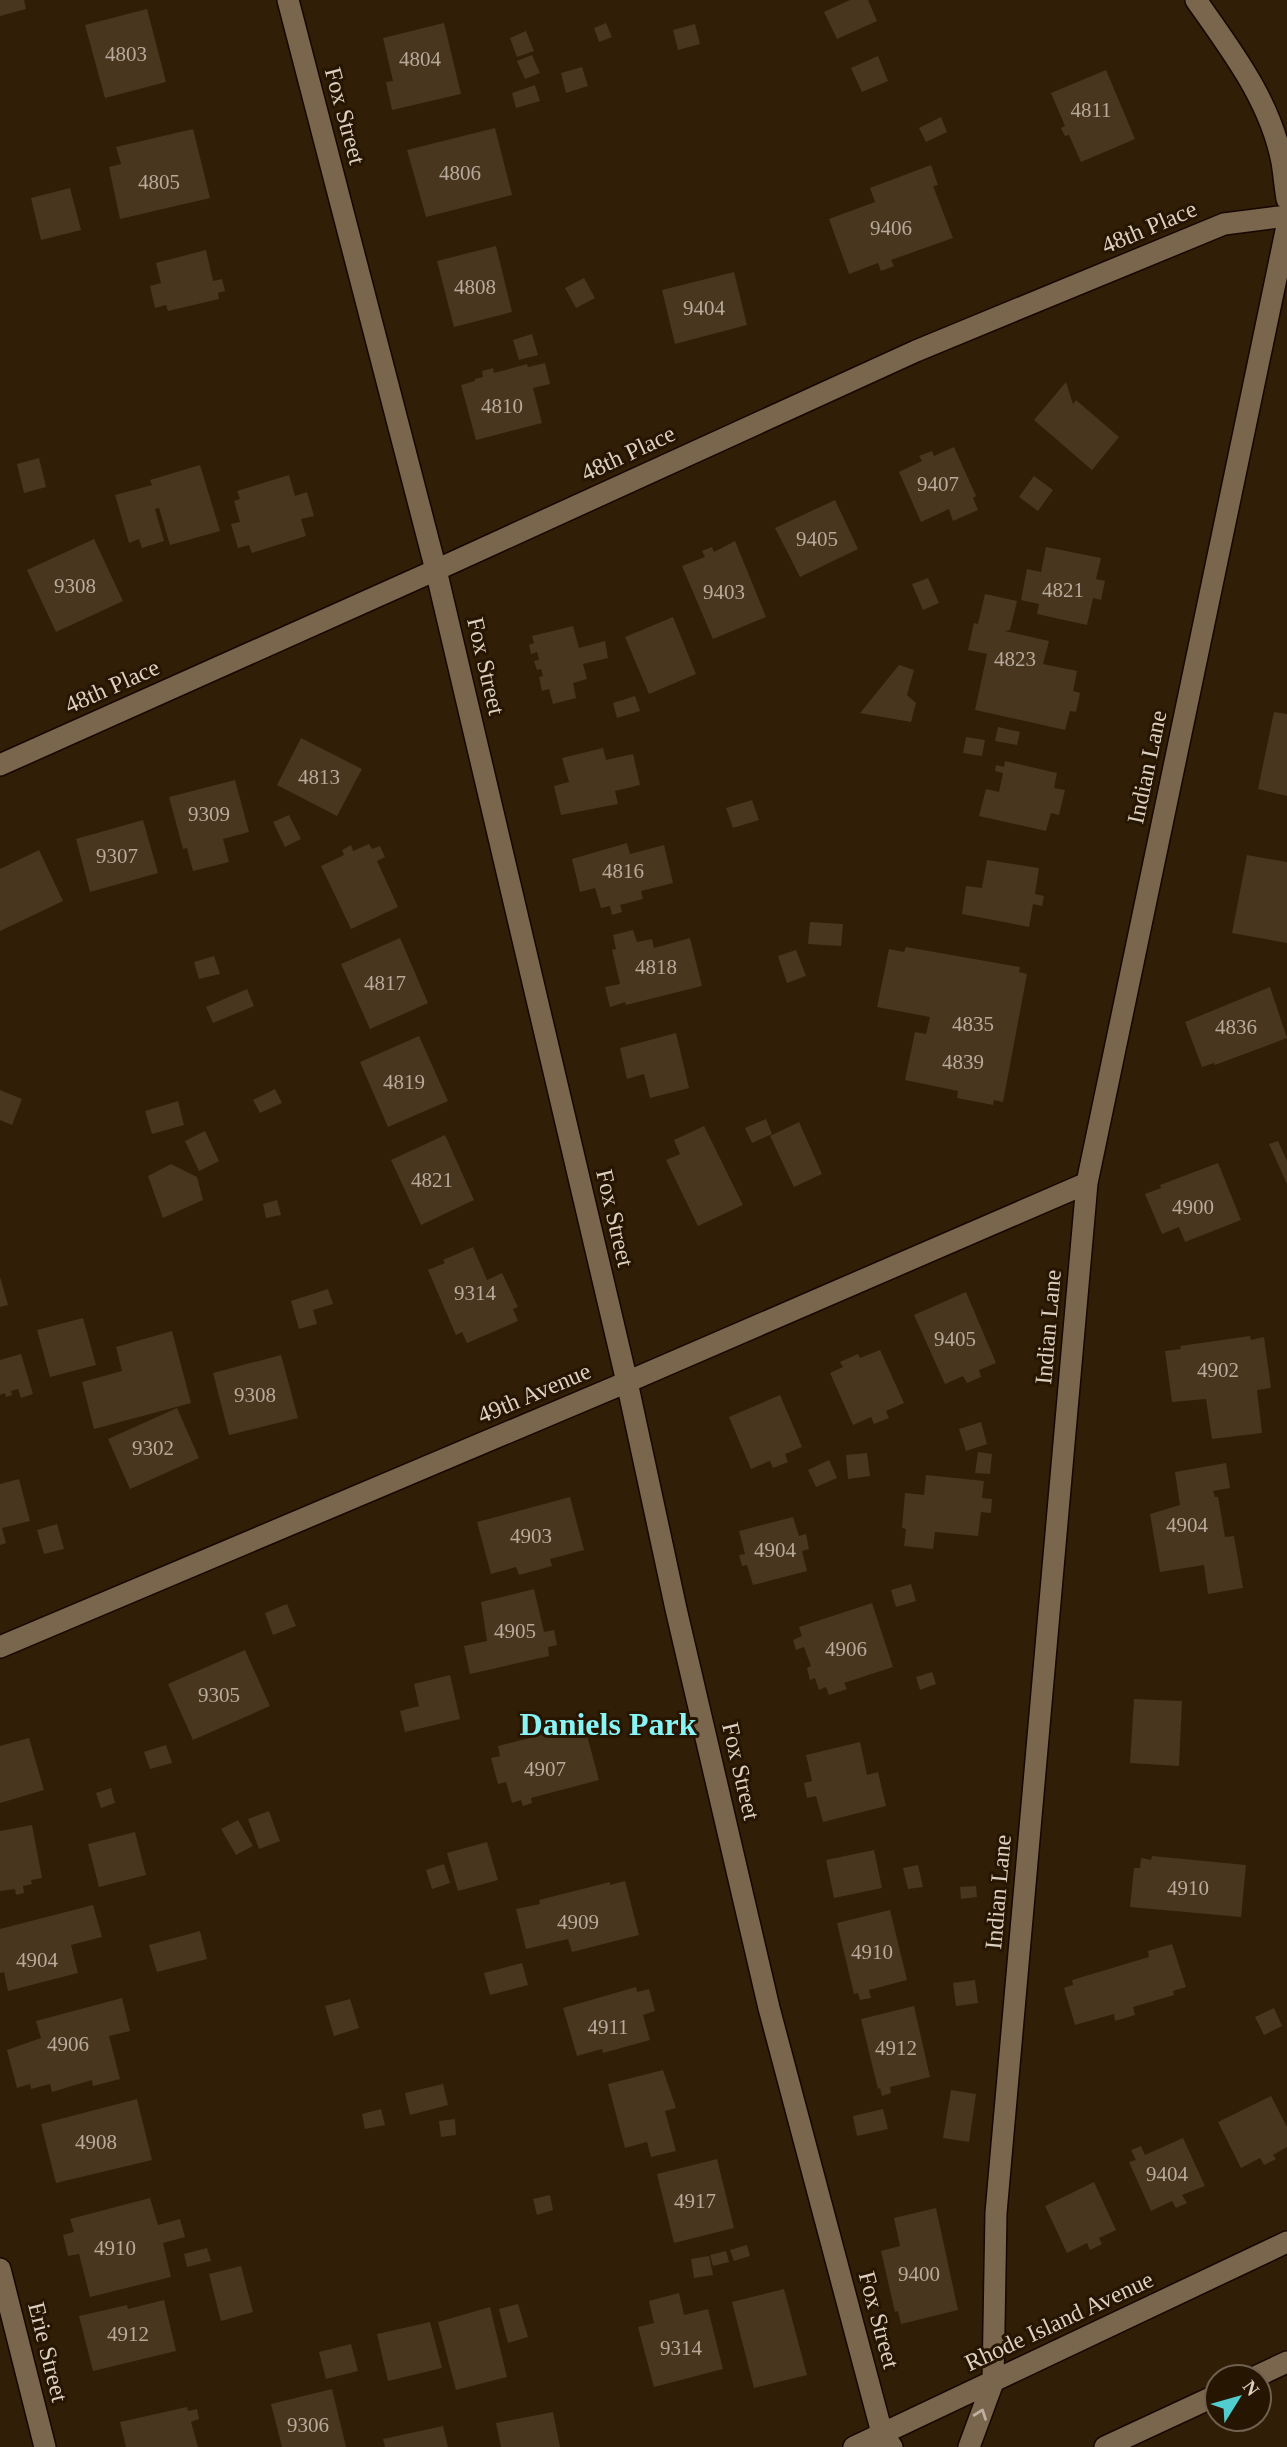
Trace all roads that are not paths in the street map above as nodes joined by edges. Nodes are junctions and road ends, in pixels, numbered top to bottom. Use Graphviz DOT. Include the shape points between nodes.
graph roads {
  1 [pos="288,0"];
  2 [pos="1196,0"];
  3 [pos="1287,199"];
  4 [pos="1287,216"];
  5 [pos="1287,226"];
  6 [pos="436,570"];
  7 [pos="0,765"];
  8 [pos="1087,1183"];
  9 [pos="627,1382"];
  10 [pos="0,1647"];
  11 [pos="1287,2242"];
  12 [pos="0,2269"];
  13 [pos="993,2382"];
  14 [pos="1203,2402"];
  15 [pos="887,2440"];
  16 [pos="45,2447"];
  17 [pos="853,2447"];
  18 [pos="970,2447"];
  19 [pos="1105,2447"];
  1 -- 6 [label="street, Fox Street"];
  2 -- 3 [label="street" via="1261,100 1282,160"];
  4 -- 6 [label="street, 48th Place" via="1224,224 916,351"];
  5 -- 8 [label="street, Indian Lane"];
  6 -- 7 [label="street, 48th Place"];
  6 -- 9 [label="street, Fox Street"];
  8 -- 9 [label="street, 49th Avenue"];
  8 -- 13 [label="street, Indian Lane" via="996,2214"];
  9 -- 10 [label="street, 49th Avenue"];
  9 -- 15 [label="street, Fox Street" via="769,2008"];
  11 -- 13 [label="street, Rhode Island Avenue"];
  12 -- 16 [label="street, Erie Street"];
  13 -- 15 [label="street, Rhode Island Avenue"];
  18 -- 13 [label="street, Indian Lane, one-way"];
  14 -- 19 [label="street"];
  15 -- 17 [label="street, Rhode Island Avenue"];
}
